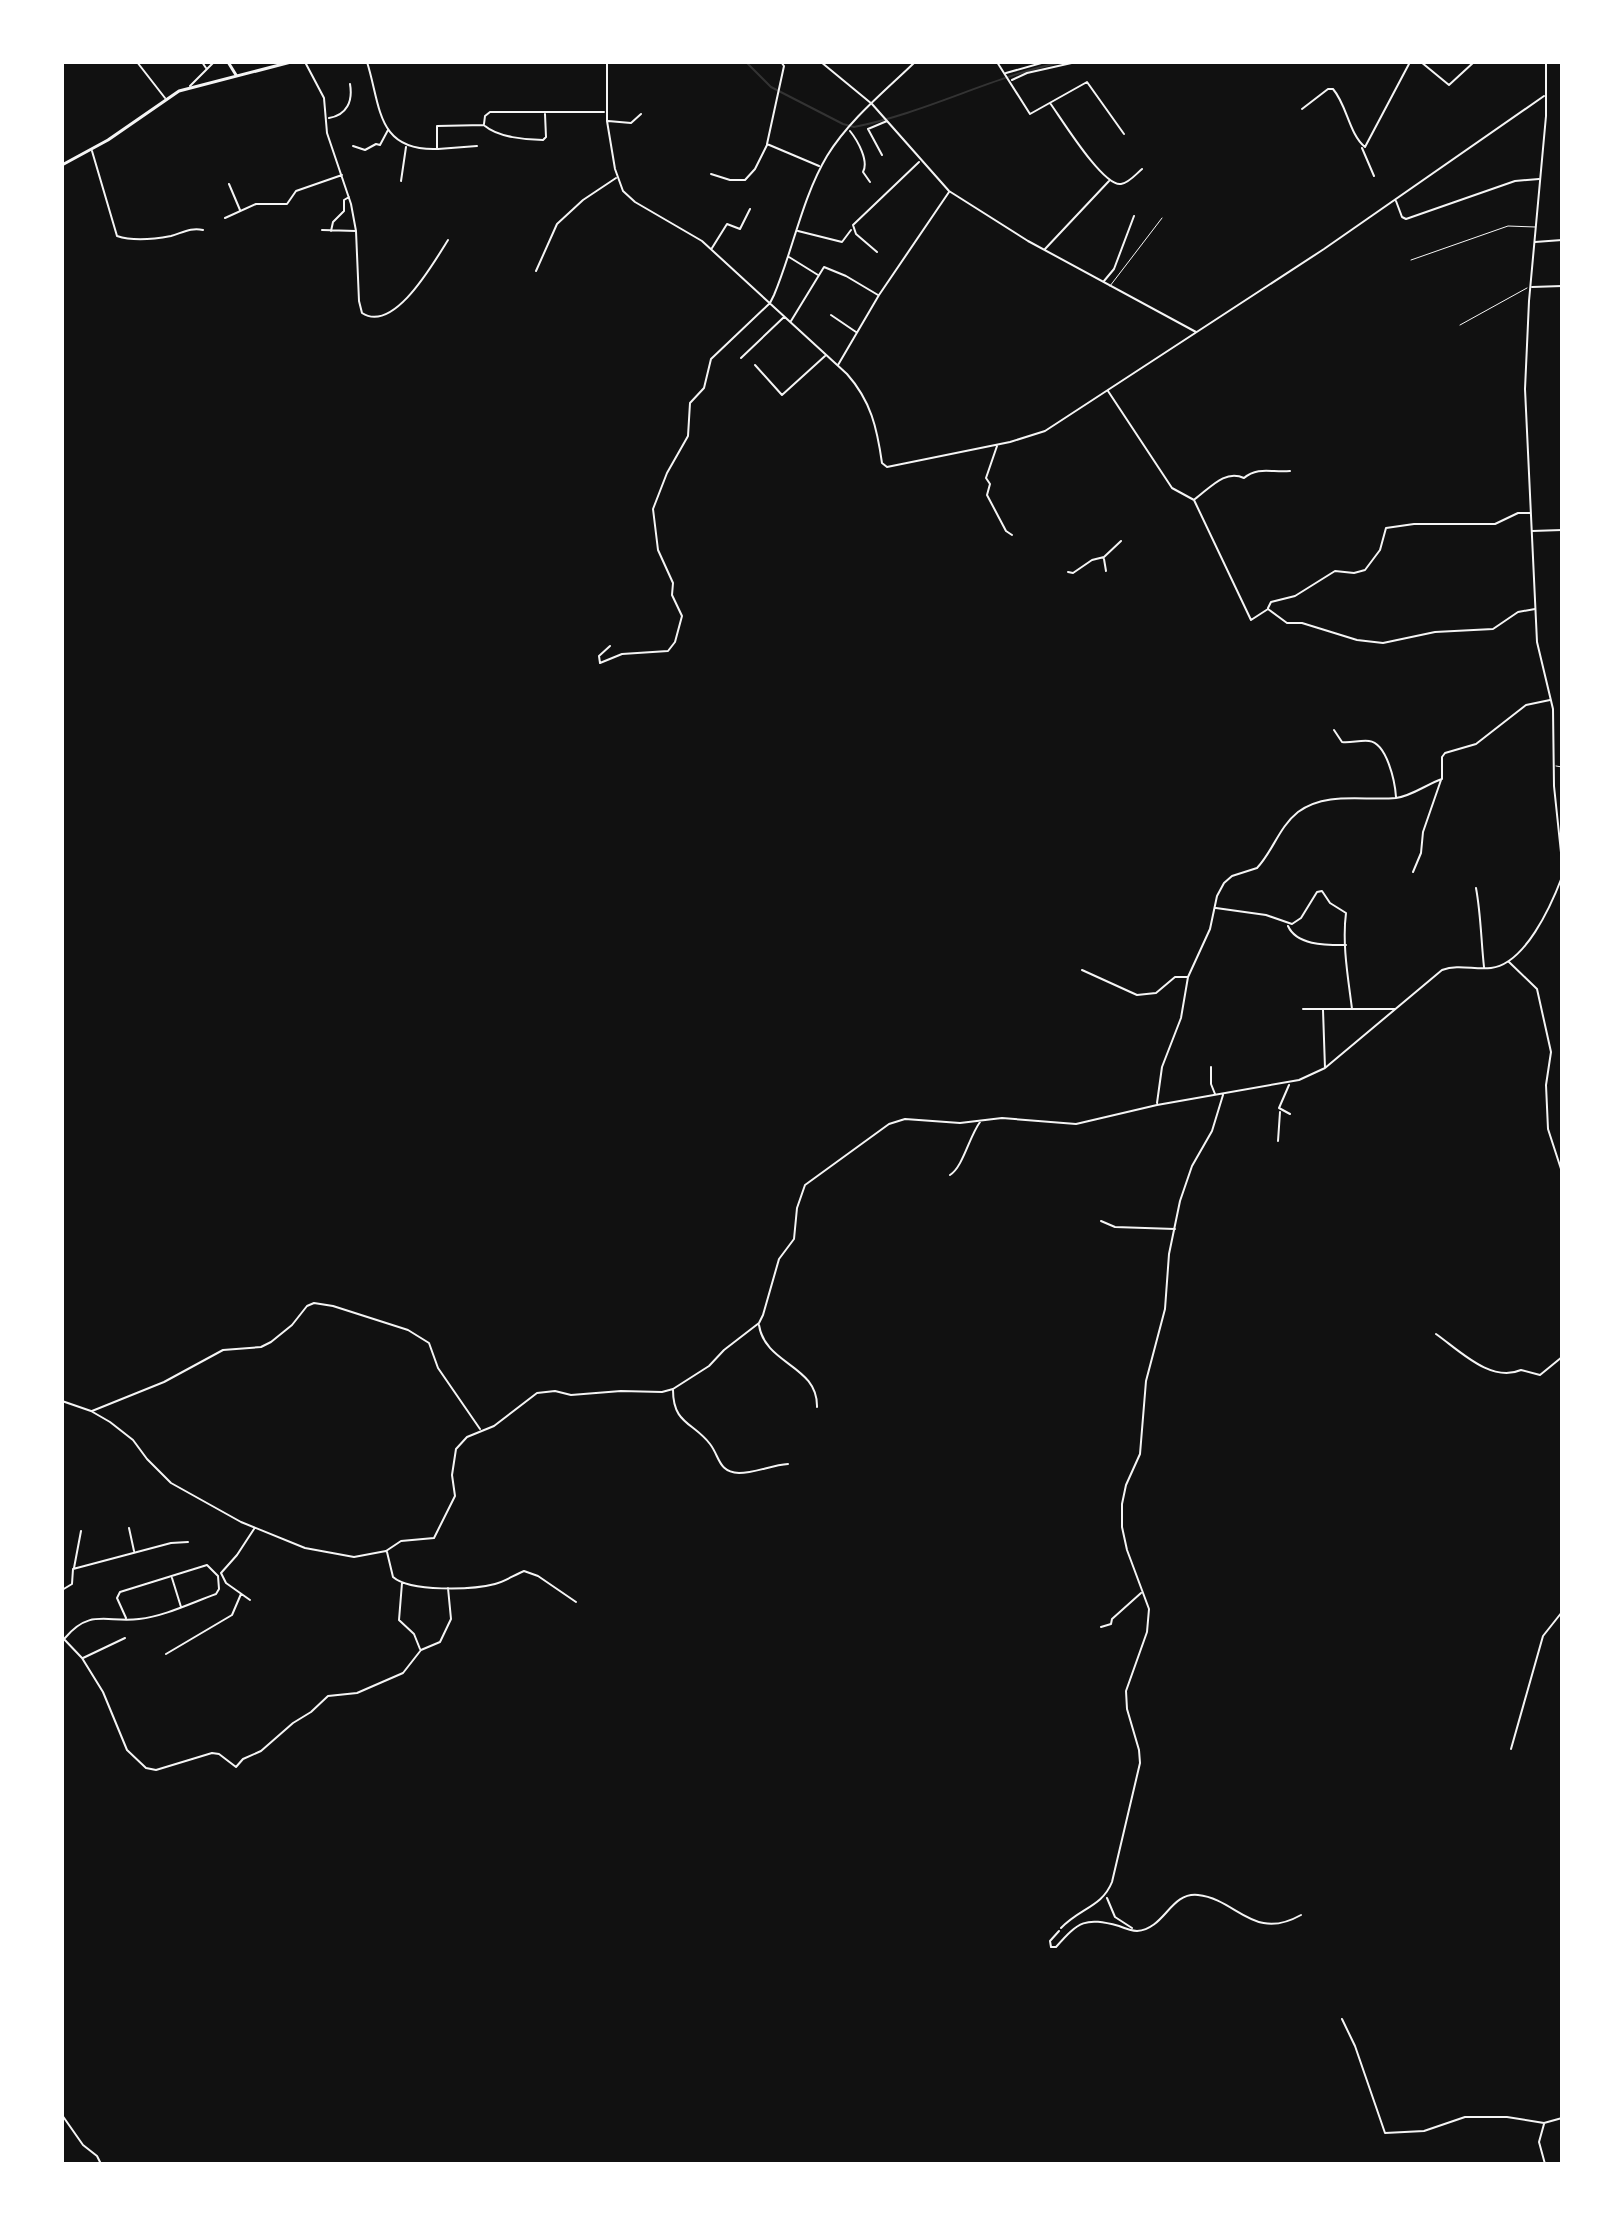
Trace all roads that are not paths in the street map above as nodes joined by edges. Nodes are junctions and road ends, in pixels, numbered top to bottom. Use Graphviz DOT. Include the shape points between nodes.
graph roads {
  1 [pos="137,62"];
  2 [pos="202,62"];
  3 [pos="214,62"];
  4 [pos="228,62"];
  5 [pos="291,62"];
  6 [pos="305,62"];
  7 [pos="367,62"];
  8 [pos="607,62"];
  9 [pos="781,62"];
  10 [pos="821,62"];
  11 [pos="915,62"];
  12 [pos="997,62"];
  13 [pos="1045,62"];
  14 [pos="1073,62"];
  15 [pos="1410,62"];
  16 [pos="1421,62"];
  17 [pos="1474,62"];
  18 [pos="1546,62"];
  19 [pos="206,68"];
  20 [pos="237,76"];
  21 [pos="1007,77"];
  22 [pos="350,84"];
  23 [pos="189,88"];
  24 [pos="1547,95"];
  25 [pos="166,99"];
  26 [pos="1050,102"];
  27 [pos="872,104"];
  28 [pos="1302,109"];
  29 [pos="606,112"];
  30 [pos="545,114"];
  31 [pos="641,114"];
  32 [pos="328,118"];
  33 [pos="607,121"];
  34 [pos="887,121"];
  35 [pos="484,125"];
  36 [pos="849,128"];
  37 [pos="388,130"];
  38 [pos="1124,134"];
  39 [pos="767,144"];
  40 [pos="406,145"];
  41 [pos="353,146"];
  42 [pos="477,146"];
  43 [pos="1362,146"];
  44 [pos="92,149"];
  45 [pos="437,149"];
  46 [pos="882,155"];
  47 [pos="920,161"];
  48 [pos="62,165"];
  49 [pos="821,168"];
  50 [pos="1142,169"];
  51 [pos="711,174"];
  52 [pos="342,175"];
  53 [pos="1374,176"];
  54 [pos="617,177"];
  55 [pos="1540,179"];
  56 [pos="401,181"];
  57 [pos="1110,181"];
  58 [pos="870,182"];
  59 [pos="229,184"];
  60 [pos="949,191"];
  61 [pos="349,197"];
  62 [pos="1395,199"];
  63 [pos="750,209"];
  64 [pos="240,211"];
  65 [pos="1134,216"];
  66 [pos="225,218"];
  67 [pos="1162,218"];
  68 [pos="1535,227"];
  69 [pos="853,228"];
  70 [pos="203,230"];
  71 [pos="322,230"];
  72 [pos="331,231"];
  73 [pos="356,231"];
  74 [pos="797,231"];
  75 [pos="448,240"];
  76 [pos="1562,240"];
  77 [pos="1534,242"];
  78 [pos="711,249"];
  79 [pos="1045,249"];
  80 [pos="877,252"];
  81 [pos="788,256"];
  82 [pos="1411,260"];
  83 [pos="536,271"];
  84 [pos="819,275"];
  85 [pos="1103,282"];
  86 [pos="1110,286"];
  87 [pos="1562,286"];
  88 [pos="1531,287"];
  89 [pos="879,295"];
  90 [pos="770,303"];
  91 [pos="831,315"];
  92 [pos="786,316"];
  93 [pos="791,321"];
  94 [pos="1460,325"];
  95 [pos="1196,332"];
  96 [pos="857,333"];
  97 [pos="826,356"];
  98 [pos="741,358"];
  99 [pos="755,365"];
  100 [pos="838,365"];
  101 [pos="1107,390"];
  102 [pos="997,445"];
  103 [pos="1290,471"];
  104 [pos="1194,500"];
  105 [pos="1530,513"];
  106 [pos="1562,530"];
  107 [pos="1531,531"];
  108 [pos="1012,535"];
  109 [pos="1121,541"];
  110 [pos="1104,557"];
  111 [pos="1106,571"];
  112 [pos="1068,572"];
  113 [pos="1268,609"];
  114 [pos="1535,609"];
  115 [pos="610,646"];
  116 [pos="1551,699"];
  117 [pos="1334,730"];
  118 [pos="1553,766"];
  119 [pos="1562,767"];
  120 [pos="1442,779"];
  121 [pos="1396,798"];
  122 [pos="1562,862"];
  123 [pos="1413,872"];
  124 [pos="1562,877"];
  125 [pos="1476,888"];
  126 [pos="1216,908"];
  127 [pos="1288,924"];
  128 [pos="1346,945"];
  129 [pos="1509,962"];
  130 [pos="1485,968"];
  131 [pos="1082,970"];
  132 [pos="1188,977"];
  133 [pos="1303,1009"];
  134 [pos="1323,1009"];
  135 [pos="1352,1009"];
  136 [pos="1396,1009"];
  137 [pos="1211,1067"];
  138 [pos="1325,1068"];
  139 [pos="1290,1082"];
  140 [pos="1224,1094"];
  141 [pos="1216,1095"];
  142 [pos="1157,1105"];
  143 [pos="1280,1111"];
  144 [pos="1290,1114"];
  145 [pos="982,1120"];
  146 [pos="1278,1141"];
  147 [pos="1562,1172"];
  148 [pos="950,1175"];
  149 [pos="1101,1221"];
  150 [pos="1175,1229"];
  151 [pos="759,1323"];
  152 [pos="1436,1334"];
  153 [pos="1562,1357"];
  154 [pos="673,1389"];
  155 [pos="62,1401"];
  156 [pos="817,1407"];
  157 [pos="92,1411"];
  158 [pos="481,1430"];
  159 [pos="788,1464"];
  160 [pos="129,1528"];
  161 [pos="254,1529"];
  162 [pos="81,1531"];
  163 [pos="188,1542"];
  164 [pos="386,1551"];
  165 [pos="134,1553"];
  166 [pos="73,1569"];
  167 [pos="220,1575"];
  168 [pos="172,1577"];
  169 [pos="402,1582"];
  170 [pos="448,1588"];
  171 [pos="62,1590"];
  172 [pos="1142,1592"];
  173 [pos="241,1594"];
  174 [pos="250,1600"];
  175 [pos="576,1602"];
  176 [pos="181,1607"];
  177 [pos="1562,1612"];
  178 [pos="126,1618"];
  179 [pos="1101,1627"];
  180 [pos="63,1638"];
  181 [pos="125,1638"];
  182 [pos="421,1650"];
  183 [pos="166,1654"];
  184 [pos="82,1658"];
  185 [pos="1511,1749"];
  186 [pos="1106,1897"];
  187 [pos="1301,1915"];
  188 [pos="1136,1931"];
  189 [pos="1342,2019"];
  190 [pos="62,2115"];
  191 [pos="1562,2118"];
  192 [pos="1544,2123"];
  193 [pos="101,2164"];
  194 [pos="1545,2164"];
  1 -- 25 [label="street"];
  2 -- 19 [label="street"];
  3 -- 19 [label="street"];
  4 -- 20 [label="main road"];
  5 -- 20 [label="main road"];
  6 -- 32 [label="street"];
  7 -- 37 [label="street"];
  8 -- 29 [label="street"];
  9 -- 39 [label="street"];
  10 -- 27 [label="street"];
  11 -- 27 [label="street"];
  12 -- 21 [label="street"];
  13 -- 21 [label="street"];
  14 -- 21 [label="street"];
  15 -- 43 [label="street"];
  16 -- 17 [label="street" via="1449,85"];
  18 -- 24 [label="street"];
  19 -- 23 [label="street"];
  20 -- 23 [label="main road"];
  21 -- 26 [label="street" via="1030,114"];
  22 -- 32 [label="street" via="346,109"];
  23 -- 25 [label="main road"];
  24 -- 55 [label="street"];
  24 -- 62 [label="street"];
  25 -- 44 [label="main road"];
  26 -- 38 [label="street" via="1088,82"];
  26 -- 57 [label="street"];
  27 -- 34 [label="street"];
  27 -- 36 [label="street"];
  28 -- 43 [label="street" via="1333,89"];
  29 -- 30 [label="street"];
  29 -- 33 [label="street"];
  30 -- 35 [label="street" via="490,112"];
  30 -- 35 [label="street" via="543,140 504,135"];
  31 -- 33 [label="street" via="631,123"];
  32 -- 52 [label="street" via="327,133"];
  33 -- 54 [label="street"];
  34 -- 46 [label="street" via="868,129"];
  34 -- 47 [label="street"];
  35 -- 45 [label="street" via="437,126"];
  36 -- 49 [label="street"];
  36 -- 58 [label="street"];
  37 -- 40 [label="street"];
  37 -- 41 [label="street" via="380,145 365,150"];
  39 -- 49 [label="street"];
  39 -- 51 [label="street" via="745,180"];
  40 -- 45 [label="street"];
  40 -- 56 [label="street"];
  42 -- 45 [label="street"];
  43 -- 53 [label="street"];
  44 -- 48 [label="main road"];
  44 -- 70 [label="street" via="117,236"];
  47 -- 60 [label="street"];
  47 -- 69 [label="street"];
  49 -- 74 [label="street"];
  50 -- 57 [label="street" via="1124,183"];
  52 -- 61 [label="street"];
  52 -- 64 [label="street" via="296,191 287,204 262,203"];
  54 -- 78 [label="street" via="635,202"];
  54 -- 83 [label="street" via="557,224"];
  55 -- 62 [label="street" via="1515,181 1406,219"];
  55 -- 68 [label="street"];
  57 -- 79 [label="street"];
  59 -- 64 [label="street"];
  60 -- 79 [label="street"];
  60 -- 89 [label="street"];
  61 -- 72 [label="street"];
  61 -- 73 [label="street"];
  62 -- 95 [label="street"];
  63 -- 78 [label="street" via="740,229 727,224"];
  64 -- 66 [label="street"];
  65 -- 85 [label="street" via="1114,269"];
  67 -- 86 [label="lane"];
  68 -- 77 [label="street"];
  68 -- 82 [label="lane" via="1502,227"];
  69 -- 74 [label="street" via="842,242"];
  69 -- 80 [label="street"];
  71 -- 72 [label="street"];
  72 -- 73 [label="street"];
  73 -- 75 [label="street" via="359,301 362,313 371,318 383,316 410,295"];
  74 -- 81 [label="street"];
  76 -- 77 [label="street"];
  77 -- 88 [label="street"];
  78 -- 90 [label="street"];
  79 -- 85 [label="street"];
  81 -- 84 [label="street"];
  81 -- 90 [label="street"];
  84 -- 89 [label="street" via="823,267"];
  84 -- 93 [label="street"];
  85 -- 86 [label="street"];
  86 -- 95 [label="street"];
  87 -- 88 [label="street"];
  88 -- 94 [label="lane"];
  88 -- 105 [label="street" via="1525,389"];
  89 -- 96 [label="street"];
  90 -- 92 [label="street"];
  90 -- 115 [label="street" via="709,361 704,388 688,409 688,436 653,509 658,550 682,616 675,642 668,651 622,654 600,663 599,656"];
  91 -- 96 [label="street"];
  92 -- 93 [label="street"];
  92 -- 98 [label="street"];
  93 -- 97 [label="street"];
  95 -- 101 [label="street"];
  96 -- 100 [label="street"];
  97 -- 99 [label="street" via="782,395"];
  97 -- 100 [label="street"];
  100 -- 102 [label="street" via="870,407 883,465"];
  101 -- 102 [label="street" via="1045,431"];
  101 -- 104 [label="street" via="1172,488"];
  102 -- 108 [label="street" via="986,478 987,495"];
  103 -- 104 [label="street" via="1263,470 1244,478 1228,475"];
  104 -- 113 [label="street" via="1250,618"];
  105 -- 107 [label="street"];
  105 -- 113 [label="street" via="1495,524 1385,529 1380,550 1365,570 1335,571 1295,596 1271,602"];
  106 -- 107 [label="street"];
  107 -- 114 [label="street"];
  109 -- 110 [label="street"];
  110 -- 111 [label="street"];
  110 -- 112 [label="street"];
  113 -- 114 [label="street" via="1287,623 1383,643 1435,632 1493,629 1518,612"];
  114 -- 116 [label="street" via="1538,650"];
  116 -- 118 [label="street"];
  116 -- 120 [label="street" via="1526,705 1476,744 1445,753"];
  117 -- 121 [label="street" via="1342,742 1377,745 1395,778"];
  118 -- 119 [label="lane"];
  118 -- 122 [label="street"];
  120 -- 121 [label="street"];
  120 -- 123 [label="street"];
  121 -- 126 [label="street" via="1334,799 1301,810 1257,868 1224,883"];
  124 -- 129 [label="street" via="1533,934"];
  125 -- 130 [label="street"];
  126 -- 127 [label="street" via="1266,915"];
  126 -- 132 [label="street"];
  127 -- 128 [label="street" via="1292,933 1312,943"];
  127 -- 128 [label="street" via="1301,918 1321,890 1346,913"];
  128 -- 135 [label="street"];
  129 -- 130 [label="street"];
  129 -- 147 [label="street" via="1537,989 1551,1052 1548,1129"];
  130 -- 136 [label="street" via="1442,970"];
  131 -- 132 [label="street" via="1137,995 1156,993 1175,977"];
  132 -- 142 [label="street" via="1181,1018 1162,1067"];
  133 -- 134 [label="street"];
  134 -- 135 [label="street"];
  134 -- 138 [label="street"];
  135 -- 136 [label="street"];
  136 -- 138 [label="street"];
  137 -- 141 [label="street"];
  138 -- 139 [label="street"];
  139 -- 140 [label="street"];
  139 -- 143 [label="street"];
  140 -- 141 [label="street"];
  140 -- 150 [label="street" via="1206,1146 1189,1172"];
  141 -- 142 [label="street"];
  142 -- 145 [label="street" via="1076,1124"];
  143 -- 144 [label="street"];
  143 -- 146 [label="street"];
  145 -- 148 [label="street"];
  145 -- 151 [label="street" via="905,1119 889,1124 805,1185 794,1239 779,1259"];
  149 -- 150 [label="street" via="1115,1227"];
  150 -- 172 [label="street" via="1165,1309 1146,1381 1140,1454 1122,1504 1127,1550"];
  151 -- 154 [label="street"];
  151 -- 156 [label="street" via="767,1347 796,1367 816,1395"];
  152 -- 153 [label="street" via="1498,1374 1521,1370 1540,1375"];
  154 -- 158 [label="street" via="537,1393"];
  154 -- 159 [label="street" via="682,1420 709,1443 724,1469 739,1473"];
  155 -- 157 [label="street"];
  157 -- 158 [label="street" via="164,1382 223,1350 261,1347 314,1303 408,1330 429,1343 438,1368"];
  157 -- 161 [label="street" via="133,1440 171,1483"];
  158 -- 164 [label="street" via="456,1449 455,1496 437,1535 401,1541"];
  160 -- 165 [label="street"];
  161 -- 164 [label="street" via="323,1552 354,1557"];
  161 -- 167 [label="street"];
  162 -- 166 [label="street"];
  163 -- 165 [label="street"];
  164 -- 169 [label="street" via="393,1577"];
  165 -- 166 [label="street"];
  166 -- 171 [label="street" via="72,1584"];
  167 -- 168 [label="street" via="207,1565"];
  167 -- 173 [label="street"];
  167 -- 176 [label="street" via="216,1594"];
  168 -- 176 [label="street"];
  168 -- 178 [label="street" via="120,1592 117,1598"];
  169 -- 170 [label="street"];
  169 -- 182 [label="street" via="399,1620"];
  170 -- 175 [label="street" via="491,1585 524,1571"];
  170 -- 182 [label="street" via="448,1631 440,1642"];
  172 -- 179 [label="street" via="1111,1624"];
  172 -- 186 [label="street" via="1149,1619 1126,1691 1140,1763"];
  173 -- 174 [label="street"];
  173 -- 183 [label="street" via="232,1615"];
  176 -- 178 [label="street"];
  177 -- 185 [label="street" via="1543,1636"];
  178 -- 180 [label="street" via="88,1620"];
  180 -- 184 [label="street"];
  181 -- 184 [label="street"];
  182 -- 184 [label="street" via="403,1673 357,1693 328,1696 236,1767 212,1753 156,1770 146,1768 127,1750 109,1704"];
  186 -- 188 [label="street" via="1115,1917"];
  186 -- 188 [label="street" via="1077,1912 1050,1941 1051,1947 1090,1920"];
  187 -- 188 [label="street" via="1288,1922 1257,1922 1210,1897 1188,1895 1154,1924"];
  189 -- 192 [label="street" via="1385,2133 1424,2131 1465,2117"];
  190 -- 193 [label="street"];
  191 -- 192 [label="street"];
  192 -- 194 [label="street" via="1539,2142"];
}
